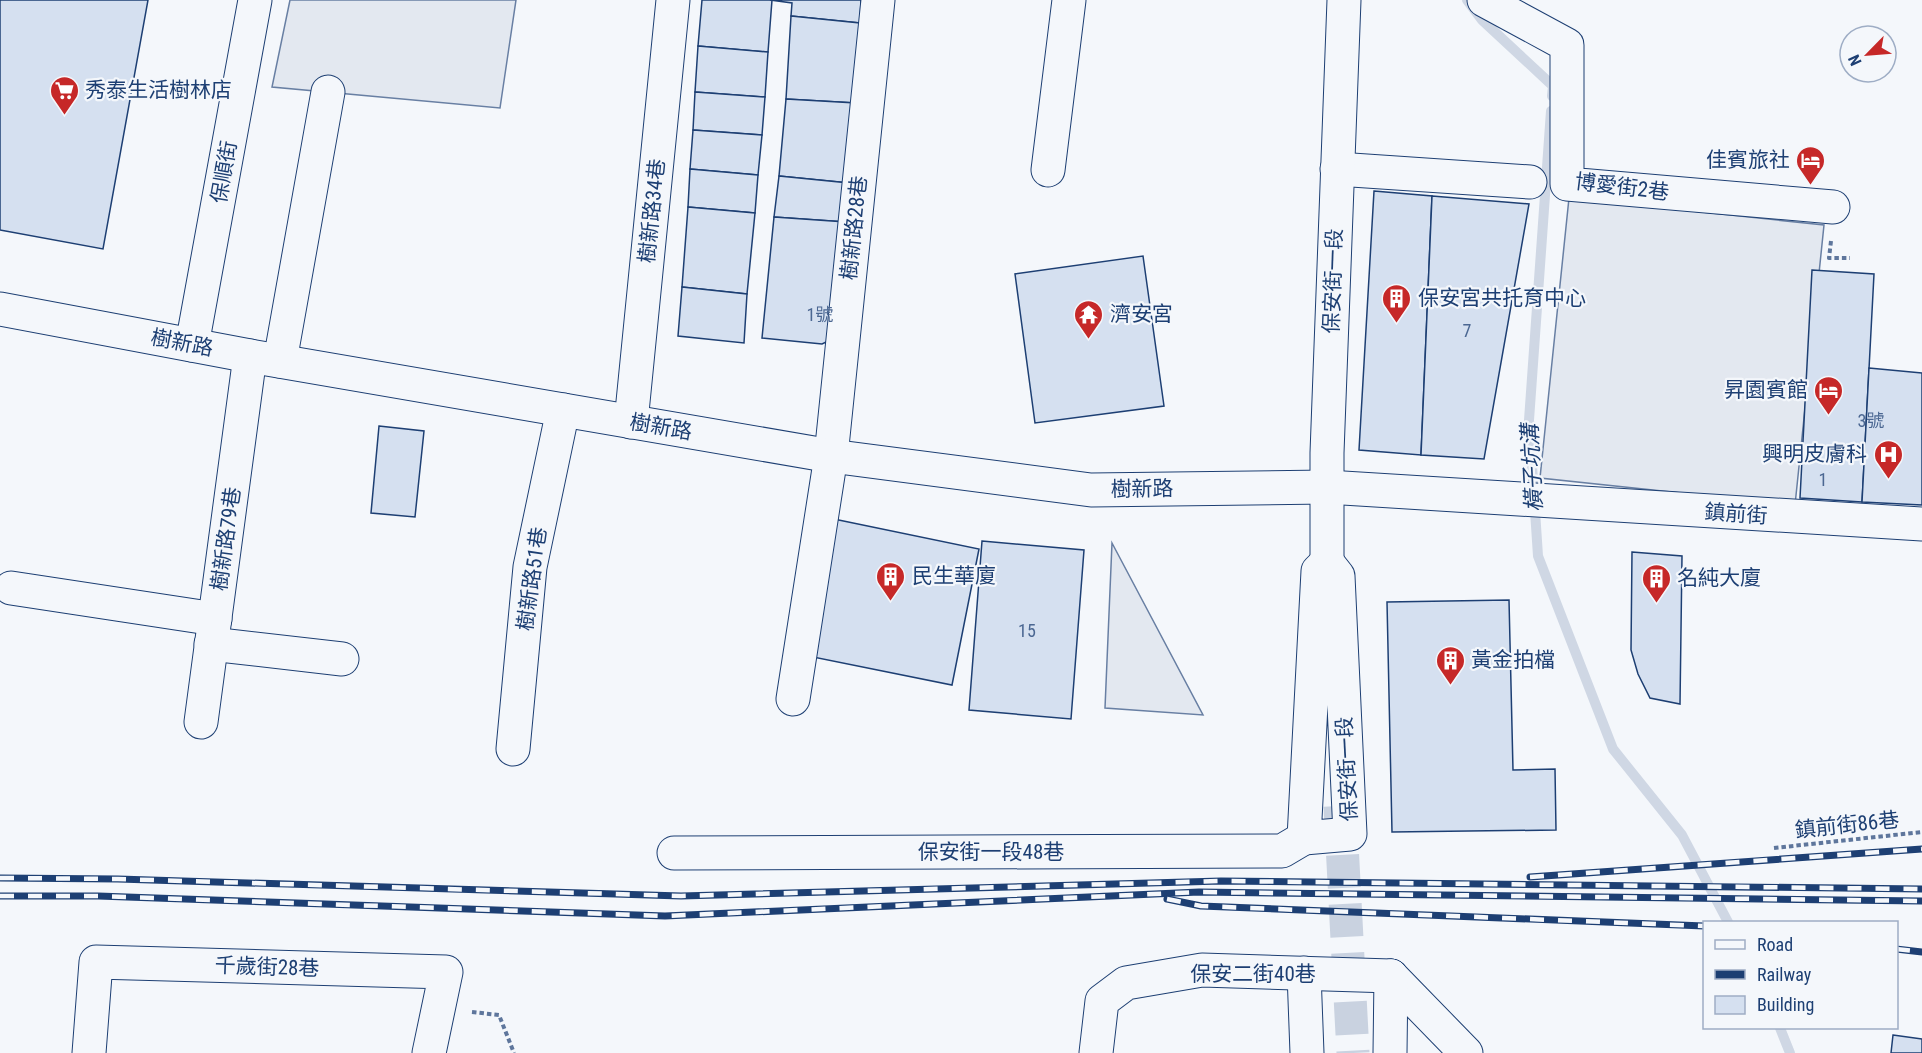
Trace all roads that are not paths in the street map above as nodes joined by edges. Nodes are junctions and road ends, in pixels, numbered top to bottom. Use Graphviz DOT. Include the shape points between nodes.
graph roads {
  1 [pos="255,0"];
  2 [pos="673,0"];
  3 [pos="878,0"];
  4 [pos="1069,0"];
  5 [pos="1344,0"];
  6 [pos="1484,0"];
  7 [pos="328,92"];
  8 [pos="1337,169"];
  9 [pos="1048,170"];
  10 [pos="1530,182"];
  11 [pos="1833,207"];
  12 [pos="0,309"];
  13 [pos="192,345"];
  14 [pos="265,358"];
  15 [pos="563,410"];
  16 [pos="632,422"];
  17 [pos="831,456"];
  18 [pos="1327,487"];
  19 [pos="1922,524"];
  20 [pos="1327,562"];
  21 [pos="11,588"];
  22 [pos="213,632"];
  23 [pos="342,659"];
  24 [pos="793,699"];
  25 [pos="201,722"];
  26 [pos="513,749"];
  27 [pos="1304,837"];
  28 [pos="674,853"];
  29 [pos="1304,973"];
  30 [pos="1391,976"];
  31 [pos="89,1053"];
  32 [pos="429,1053"];
  33 [pos="1095,1053"];
  34 [pos="1308,1053"];
  35 [pos="1390,1053"];
  36 [pos="1466,1053"];
  1 -- 13 [label="main road, 保順街"];
  2 -- 16 [label="main road, 樹新路34巷"];
  3 -- 17 [label="main road, 樹新路28巷"];
  4 -- 9 [label="main road"];
  5 -- 8 [label="main road, 保安街一段"];
  6 -- 11 [label="main road, 博愛街2巷" via="1567,45 1567,184"];
  7 -- 14 [label="main road, 樹新路79巷"];
  8 -- 10 [label="main road"];
  8 -- 18 [label="main road, 保安街一段"];
  12 -- 13 [label="main road, 樹新路"];
  13 -- 14 [label="main road, 樹新路"];
  14 -- 15 [label="main road, 樹新路"];
  14 -- 22 [label="main road, 樹新路79巷"];
  15 -- 16 [label="main road, 樹新路"];
  15 -- 26 [label="main road, 樹新路51巷" via="530,567"];
  16 -- 17 [label="main road, 樹新路"];
  17 -- 18 [label="main road, 樹新路" via="1091,490"];
  17 -- 24 [label="main road, 樹新路28巷"];
  18 -- 19 [label="main road, 鎮前街"];
  18 -- 20 [label="main road, 保安街一段"];
  20 -- 27 [label="main road, 保安街一段" via="1318,571"];
  20 -- 27 [label="main road, 保安街一段" via="1338,576 1350,834"];
  21 -- 22 [label="main road"];
  22 -- 23 [label="main road"];
  22 -- 25 [label="main road, 樹新路79巷"];
  27 -- 28 [label="main road, 保安街一段48巷" via="1282,851"];
  29 -- 30 [label="main road, 保安二街40巷"];
  29 -- 33 [label="main road, 保安二街40巷" via="1202,970 1126,983 1102,1001"];
  29 -- 34 [label="main road"];
  30 -- 35 [label="main road"];
  30 -- 36 [label="main road"];
  31 -- 32 [label="main road, 千歲街28巷" via="96,962 446,972"];
}
